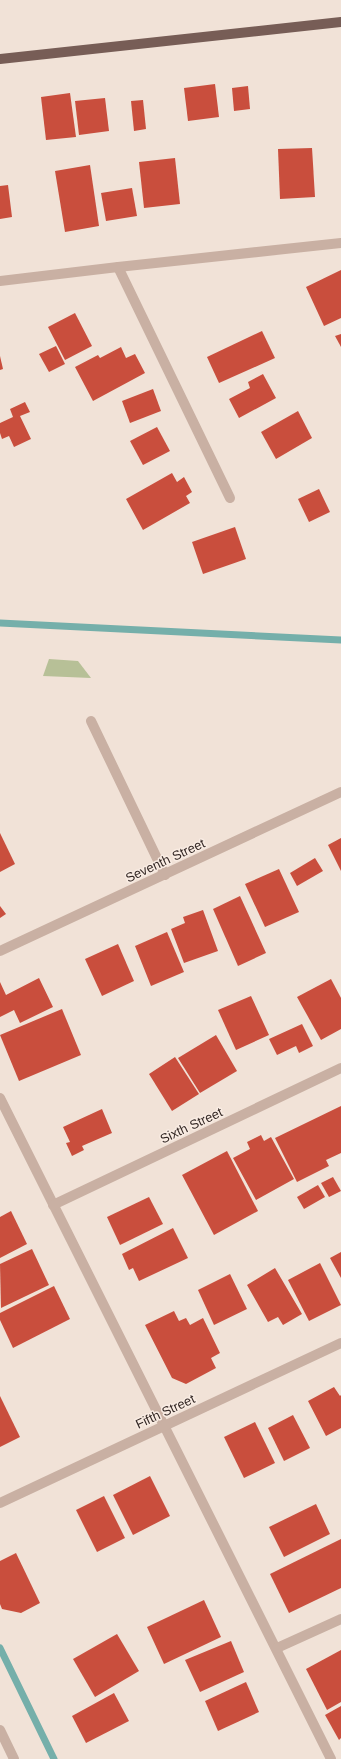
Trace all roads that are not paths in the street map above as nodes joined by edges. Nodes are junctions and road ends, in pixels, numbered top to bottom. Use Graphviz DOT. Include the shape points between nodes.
graph roads {
  1 [pos="341,22"];
  2 [pos="0,59"];
  3 [pos="341,243"];
  4 [pos="118,267"];
  5 [pos="0,281"];
  6 [pos="230,498"];
  7 [pos="91,721"];
  8 [pos="341,792"];
  9 [pos="165,876"];
  10 [pos="0,951"];
  11 [pos="341,1068"];
  12 [pos="0,1098"];
  13 [pos="53,1205"];
  14 [pos="341,1343"];
  15 [pos="164,1426"];
  16 [pos="0,1503"];
  17 [pos="341,1619"];
  18 [pos="277,1648"];
  19 [pos="0,1730"];
  20 [pos="14,1759"];
  21 [pos="331,1759"];
  1 -- 2 [label="main road"];
  3 -- 4 [label="street"];
  4 -- 5 [label="street"];
  4 -- 6 [label="street"];
  7 -- 9 [label="street"];
  8 -- 9 [label="street, Seventh Street"];
  9 -- 10 [label="street, Seventh Street"];
  11 -- 13 [label="street, Sixth Street"];
  12 -- 13 [label="street"];
  13 -- 15 [label="street"];
  14 -- 15 [label="street, Fifth Street"];
  15 -- 16 [label="street, Fifth Street"];
  15 -- 18 [label="street"];
  17 -- 18 [label="street"];
  18 -- 21 [label="street"];
  19 -- 20 [label="street"];
}
